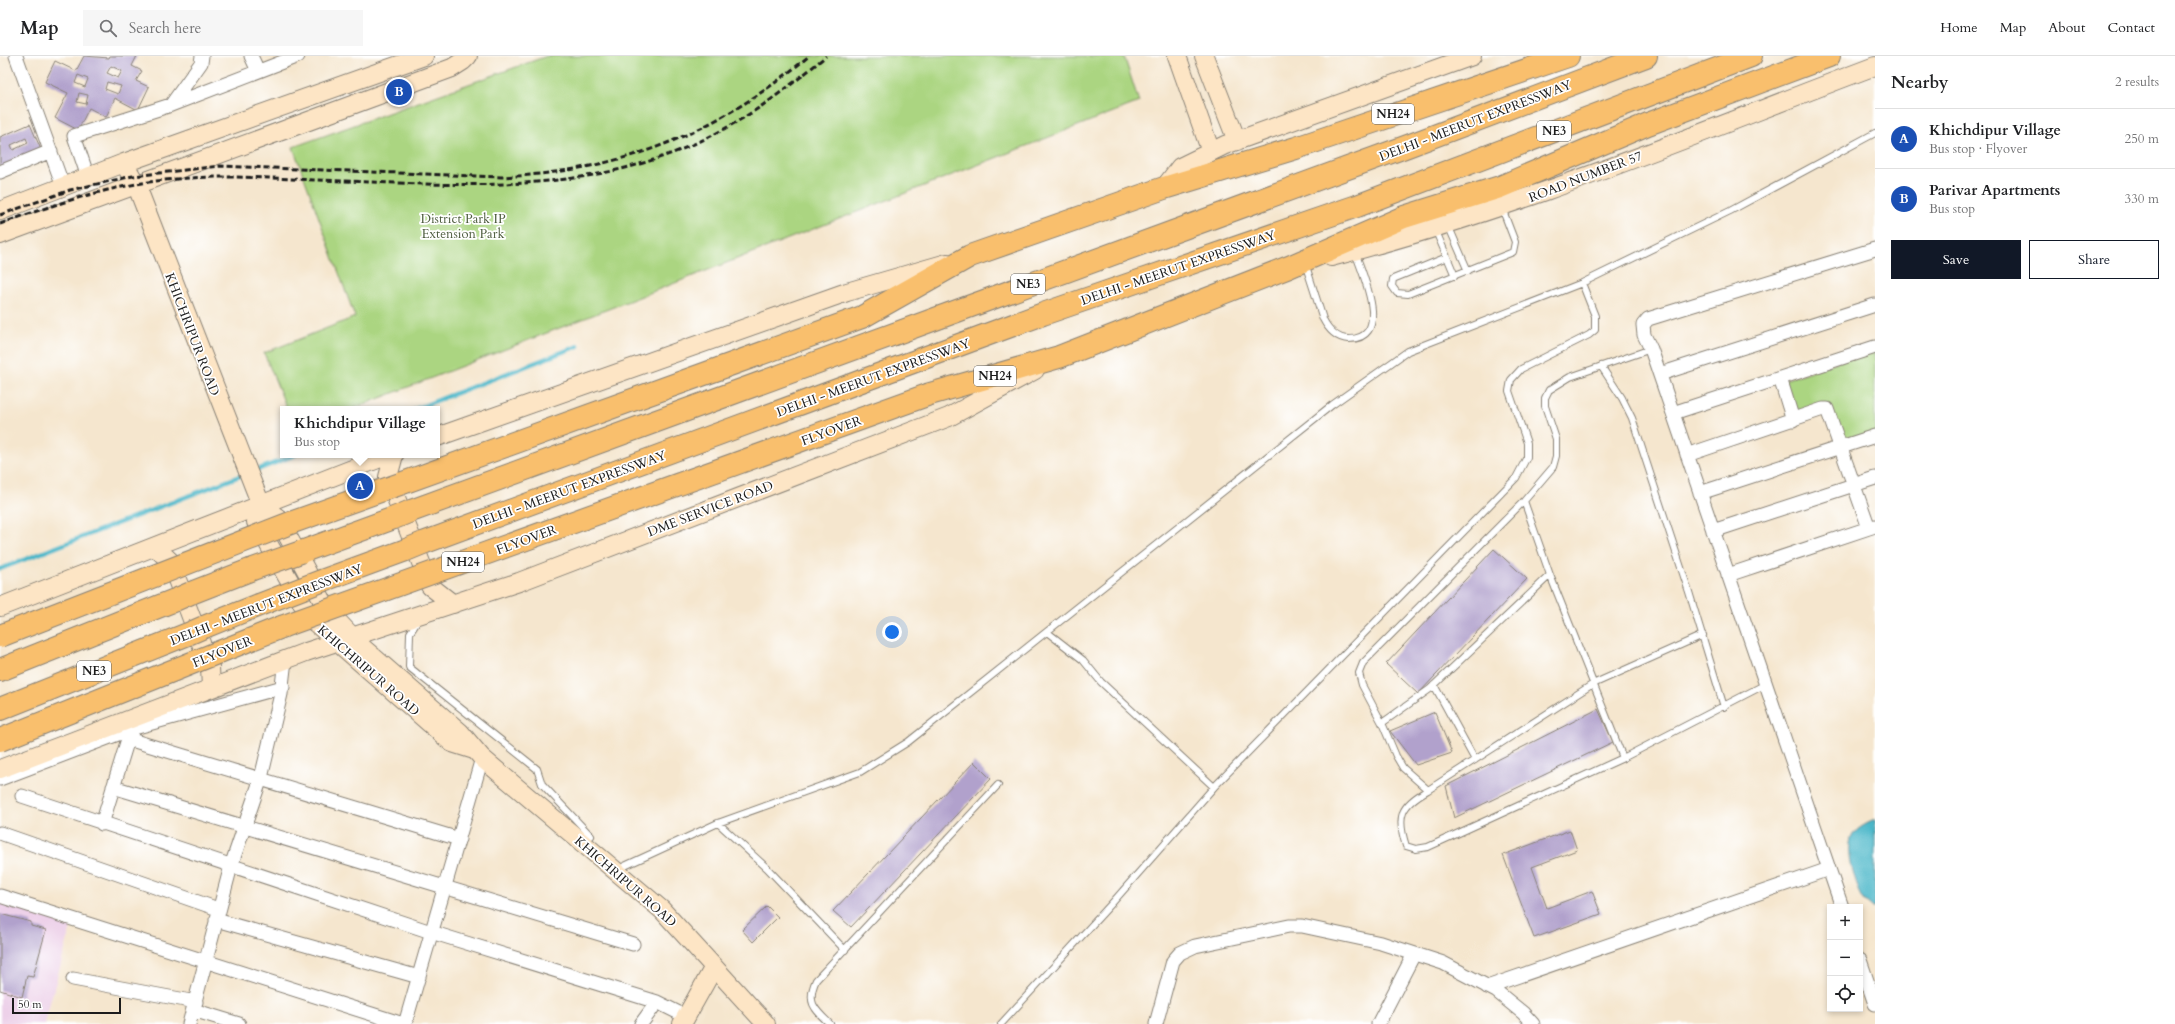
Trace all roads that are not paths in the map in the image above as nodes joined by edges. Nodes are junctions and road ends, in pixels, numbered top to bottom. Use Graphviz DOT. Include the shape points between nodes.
graph roads {
  1 [pos="16,56"];
  2 [pos="202,56"];
  3 [pos="251,56"];
  4 [pos="298,56"];
  5 [pos="424,56"];
  6 [pos="468,56"];
  7 [pos="1177,56"];
  8 [pos="1204,56"];
  9 [pos="1472,56"];
  10 [pos="1568,56"];
  11 [pos="1646,56"];
  12 [pos="1751,56"];
  13 [pos="1829,56"];
  14 [pos="1875,66"];
  15 [pos="258,71"];
  16 [pos="171,105"];
  17 [pos="1875,133"];
  18 [pos="1237,141"];
  19 [pos="51,151"];
  20 [pos="1211,152"];
  21 [pos="124,163"];
  22 [pos="0,172"];
  23 [pos="88,177"];
  24 [pos="136,184"];
  25 [pos="63,186"];
  26 [pos="1164,188"];
  27 [pos="1501,207"];
  28 [pos="0,211"];
  29 [pos="1441,226"];
  30 [pos="0,235"];
  31 [pos="1875,249"];
  32 [pos="1355,251"];
  33 [pos="970,256"];
  34 [pos="1447,257"];
  35 [pos="1297,265"];
  36 [pos="1468,271"];
  37 [pos="1455,276"];
  38 [pos="1582,284"];
  39 [pos="1875,305"];
  40 [pos="1875,347"];
  41 [pos="1651,349"];
  42 [pos="1059,357"];
  43 [pos="1601,366"];
  44 [pos="1660,374"];
  45 [pos="1780,378"];
  46 [pos="1673,413"];
  47 [pos="1793,420"];
  48 [pos="440,436"];
  49 [pos="1875,436"];
  50 [pos="1840,447"];
  51 [pos="1687,455"];
  52 [pos="380,458"];
  53 [pos="393,458"];
  54 [pos="1875,478"];
  55 [pos="1854,485"];
  56 [pos="1700,493"];
  57 [pos="1524,501"];
  58 [pos="261,505"];
  59 [pos="1872,527"];
  60 [pos="1713,531"];
  61 [pos="155,547"];
  62 [pos="1728,574"];
  63 [pos="1550,575"];
  64 [pos="453,604"];
  65 [pos="0,607"];
  66 [pos="424,613"];
  67 [pos="1047,632"];
  68 [pos="1703,635"];
  69 [pos="0,636"];
  70 [pos="344,639"];
  71 [pos="285,660"];
  72 [pos="0,670"];
  73 [pos="1593,684"];
  74 [pos="1766,684"];
  75 [pos="1434,685"];
  76 [pos="283,687"];
  77 [pos="211,688"];
  78 [pos="1724,706"];
  79 [pos="0,709"];
  80 [pos="1382,724"];
  81 [pos="131,734"];
  82 [pos="0,740"];
  83 [pos="478,754"];
  84 [pos="1623,758"];
  85 [pos="1475,760"];
  86 [pos="0,769"];
  87 [pos="260,778"];
  88 [pos="0,779"];
  89 [pos="998,785"];
  90 [pos="113,787"];
  91 [pos="1214,787"];
  92 [pos="1428,790"];
  93 [pos="22,796"];
  94 [pos="718,823"];
  95 [pos="102,824"];
  96 [pos="243,827"];
  97 [pos="0,834"];
  98 [pos="591,836"];
  99 [pos="459,839"];
  100 [pos="230,866"];
  101 [pos="1829,868"];
  102 [pos="615,870"];
  103 [pos="445,887"];
  104 [pos="0,896"];
  105 [pos="1841,904"];
  106 [pos="217,915"];
  107 [pos="431,932"];
  108 [pos="632,944"];
  109 [pos="845,950"];
  110 [pos="1414,954"];
  111 [pos="206,962"];
  112 [pos="714,967"];
  113 [pos="1863,969"];
  114 [pos="419,977"];
  115 [pos="73,979"];
  116 [pos="1487,987"];
  117 [pos="657,1002"];
  118 [pos="1875,1004"];
  119 [pos="195,1006"];
  120 [pos="684,1020"];
  121 [pos="189,1024"];
  122 [pos="239,1024"];
  123 [pos="404,1024"];
  124 [pos="641,1024"];
  125 [pos="766,1024"];
  126 [pos="830,1024"];
  127 [pos="1001,1024"];
  128 [pos="1156,1024"];
  129 [pos="1378,1024"];
  130 [pos="1533,1024"];
  1 -- 19 [label="street"];
  2 -- 16 [label="street" via="201,63"];
  3 -- 15 [label="street"];
  4 -- 15 [label="street"];
  5 -- 21 [label="street"];
  6 -- 24 [label="street" via="452,68"];
  7 -- 20 [label="street"];
  8 -- 18 [label="street"];
  9 -- 18 [label="street"];
  10 -- 26 [label="highway, NH24" via="1296,148"];
  11 -- 72 [label="highway, DELHI - MEERUT EXPRESSWAY / NE3, bridge" via="1405,147 250,570"];
  12 -- 79 [label="highway, DELHI - MEERUT EXPRESSWAY / NE3, bridge" via="1357,206 1036,316 324,580"];
  13 -- 35 [label="highway, FLYOVER" via="1648,124 1500,187 1404,216"];
  14 -- 27 [label="street, ROAD NUMBER 57"];
  15 -- 16 [label="street"];
  16 -- 23 [label="street" via="74,136"];
  17 -- 38 [label="lane" via="1730,211"];
  18 -- 20 [label="street"];
  19 -- 22 [label="street"];
  19 -- 25 [label="street"];
  20 -- 26 [label="street" via="1180,167"];
  21 -- 23 [label="street"];
  21 -- 24 [label="street, KHICHRIPUR ROAD"];
  23 -- 25 [label="street"];
  24 -- 30 [label="street"];
  24 -- 58 [label="street, KHICHRIPUR ROAD"];
  25 -- 28 [label="street"];
  26 -- 33 [label="highway"];
  27 -- 29 [label="street, ROAD NUMBER 57"];
  27 -- 36 [label="lane" via="1515,242 1515,250"];
  29 -- 32 [label="street, ROAD NUMBER 57"];
  29 -- 34 [label="lane"];
  29 -- 36 [label="lane"];
  31 -- 41 [label="street" via="1648,319 1643,325 1644,335"];
  32 -- 35 [label="street, ROAD NUMBER 57"];
  32 -- 35 [label="lane" via="1371,300 1372,323 1369,330 1353,339 1344,339 1328,327"];
  33 -- 48 [label="street" via="847,292"];
  33 -- 69 [label="highway, bridge" via="862,317 293,522"];
  34 -- 37 [label="lane"];
  34 -- 37 [label="lane" via="1396,277 1391,281 1392,286 1397,293 1408,294"];
  35 -- 42 [label="highway, FLYOVER"];
  36 -- 37 [label="lane"];
  38 -- 67 [label="lane" via="1408,351 1332,405"];
  38 -- 91 [label="lane" via="1595,316 1595,330 1520,369 1511,380 1509,391 1527,443 1527,457 1516,478"];
  39 -- 44 [label="street"];
  40 -- 45 [label="street"];
  41 -- 43 [label="lane"];
  41 -- 44 [label="street"];
  42 -- 64 [label="street, DME SERVICE ROAD" via="950,417 519,582"];
  42 -- 82 [label="highway, FLYOVER / NH24, bridge" via="930,394 290,624"];
  43 -- 57 [label="lane" via="1570,377 1549,390 1544,398 1556,439 1556,456 1553,467"];
  43 -- 68 [label="lane" via="1632,418"];
  44 -- 46 [label="street"];
  45 -- 46 [label="street"];
  45 -- 47 [label="street"];
  46 -- 51 [label="street"];
  47 -- 50 [label="street" via="1827,409"];
  47 -- 51 [label="street"];
  49 -- 50 [label="street"];
  50 -- 55 [label="street"];
  50 -- 56 [label="street"];
  51 -- 56 [label="street"];
  52 -- 58 [label="street"];
  53 -- 64 [label="street" via="388,477 430,586"];
  54 -- 55 [label="street"];
  55 -- 59 [label="street"];
  55 -- 60 [label="street"];
  56 -- 60 [label="street"];
  57 -- 63 [label="lane"];
  57 -- 80 [label="lane" via="1363,663 1359,673 1362,685"];
  58 -- 61 [label="street"];
  58 -- 70 [label="street, KHICHRIPUR ROAD" via="278,518"];
  59 -- 62 [label="street"];
  60 -- 62 [label="street"];
  61 -- 65 [label="street"];
  61 -- 77 [label="street" via="170,561 210,668"];
  62 -- 74 [label="street"];
  63 -- 73 [label="lane"];
  63 -- 75 [label="lane"];
  64 -- 66 [label="street, DME SERVICE ROAD"];
  66 -- 70 [label="street, DME SERVICE ROAD"];
  66 -- 98 [label="lane" via="410,633 409,667 537,769 542,784"];
  67 -- 91 [label="lane" via="1083,660 1101,682"];
  67 -- 94 [label="lane" via="908,742 860,772"];
  68 -- 73 [label="lane"];
  68 -- 78 [label="lane"];
  70 -- 71 [label="street, DME SERVICE ROAD"];
  70 -- 83 [label="street, KHICHRIPUR ROAD" via="362,647 460,732"];
  71 -- 76 [label="street"];
  71 -- 77 [label="street, DME SERVICE ROAD"];
  73 -- 84 [label="lane"];
  73 -- 85 [label="lane"];
  74 -- 78 [label="lane"];
  74 -- 101 [label="street"];
  75 -- 80 [label="lane"];
  75 -- 85 [label="lane"];
  76 -- 81 [label="street"];
  76 -- 87 [label="street"];
  77 -- 86 [label="street, DME SERVICE ROAD"];
  78 -- 84 [label="lane"];
  80 -- 92 [label="lane" via="1404,768"];
  81 -- 87 [label="street"];
  81 -- 88 [label="street"];
  81 -- 90 [label="street"];
  83 -- 99 [label="street"];
  83 -- 102 [label="street, KHICHRIPUR ROAD"];
  84 -- 92 [label="lane" via="1468,830 1428,847 1416,849 1406,846 1402,835 1403,809 1412,799"];
  85 -- 92 [label="lane"];
  87 -- 96 [label="street"];
  87 -- 99 [label="street"];
  89 -- 109 [label="lane"];
  90 -- 95 [label="street"];
  90 -- 96 [label="street"];
  91 -- 127 [label="lane"];
  93 -- 95 [label="street"];
  94 -- 102 [label="lane"];
  94 -- 109 [label="lane" via="767,868"];
  95 -- 100 [label="street"];
  96 -- 100 [label="street"];
  96 -- 103 [label="street"];
  97 -- 106 [label="street"];
  99 -- 103 [label="street"];
  100 -- 106 [label="street"];
  100 -- 107 [label="street"];
  101 -- 105 [label="street"];
  101 -- 116 [label="street"];
  102 -- 112 [label="street, KHICHRIPUR ROAD" via="662,910"];
  103 -- 107 [label="street"];
  103 -- 108 [label="street"];
  104 -- 111 [label="street"];
  106 -- 111 [label="street"];
  106 -- 114 [label="street"];
  107 -- 114 [label="street"];
  107 -- 117 [label="street"];
  109 -- 126 [label="lane" via="816,980 810,993 814,1009"];
  110 -- 116 [label="street" via="1443,963"];
  110 -- 128 [label="street" via="1381,943 1302,926 1289,926 1195,946 1180,953 1173,962"];
  110 -- 129 [label="street"];
  111 -- 119 [label="street"];
  111 -- 123 [label="street"];
  112 -- 120 [label="street"];
  112 -- 125 [label="street, KHICHRIPUR ROAD"];
  113 -- 118 [label="street"];
  114 -- 123 [label="street"];
  115 -- 119 [label="street"];
  116 -- 130 [label="street" via="1496,991"];
  117 -- 120 [label="street"];
  117 -- 124 [label="street"];
  119 -- 121 [label="street"];
  119 -- 122 [label="street"];
}
